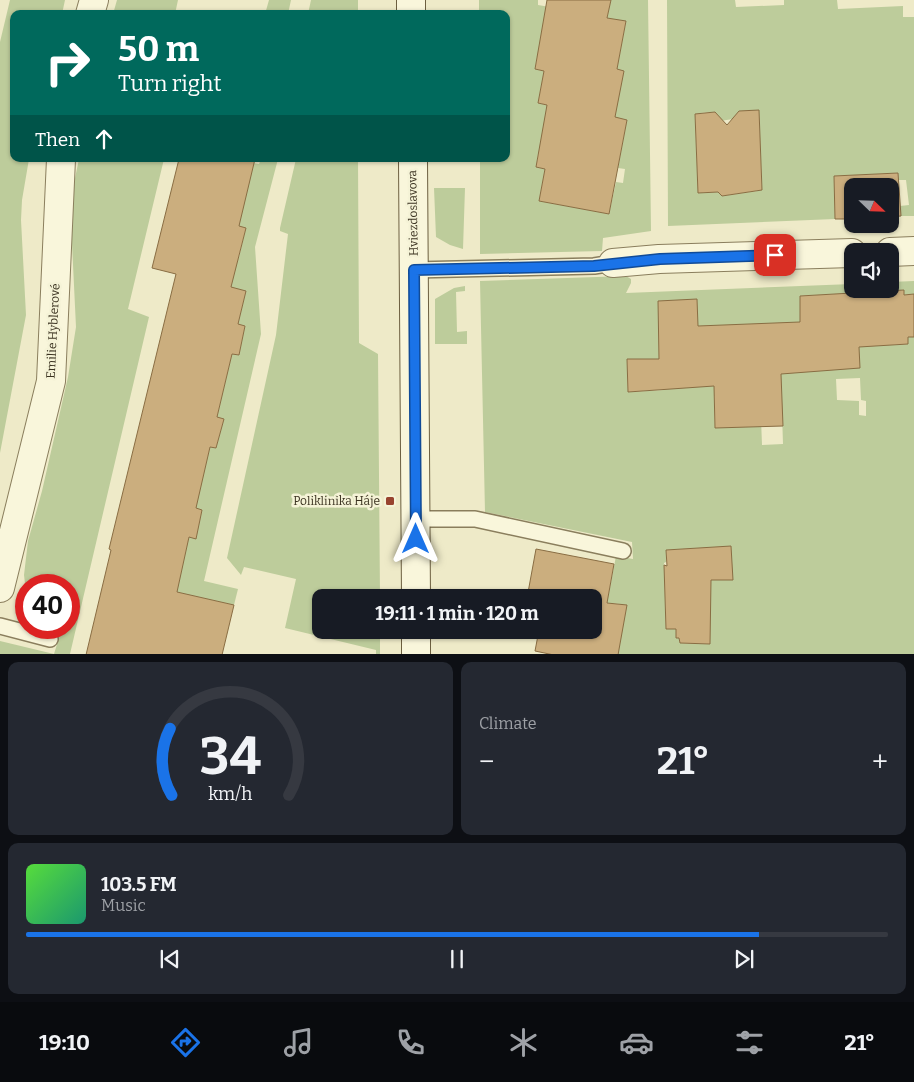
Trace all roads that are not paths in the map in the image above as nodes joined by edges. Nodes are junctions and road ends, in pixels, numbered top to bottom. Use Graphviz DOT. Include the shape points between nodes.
graph roads {
  1 [pos="61,162"];
  2 [pos="413,162"];
  3 [pos="914,251"];
  4 [pos="899,252"];
  5 [pos="844,253"];
  6 [pos="613,263"];
  7 [pos="414,270"];
  8 [pos="416,519"];
  9 [pos="623,551"];
  10 [pos="0,588"];
  11 [pos="416,589"];
  12 [pos="0,626"];
  13 [pos="15,630"];
  14 [pos="416,639"];
  15 [pos="416,654"];
  1 -- 10 [label="street, Emilie Hyblerové" via="51,381"];
  2 -- 7 [label="street, Hviezdoslavova"];
  3 -- 4 [label="street"];
  5 -- 6 [label="street"];
  6 -- 7 [label="lane"];
  7 -- 8 [label="street, Hviezdoslavova"];
  8 -- 9 [label="lane" via="475,518"];
  8 -- 11 [label="street, Hviezdoslavova"];
  12 -- 13 [label="lane"];
  14 -- 15 [label="street"];
}
